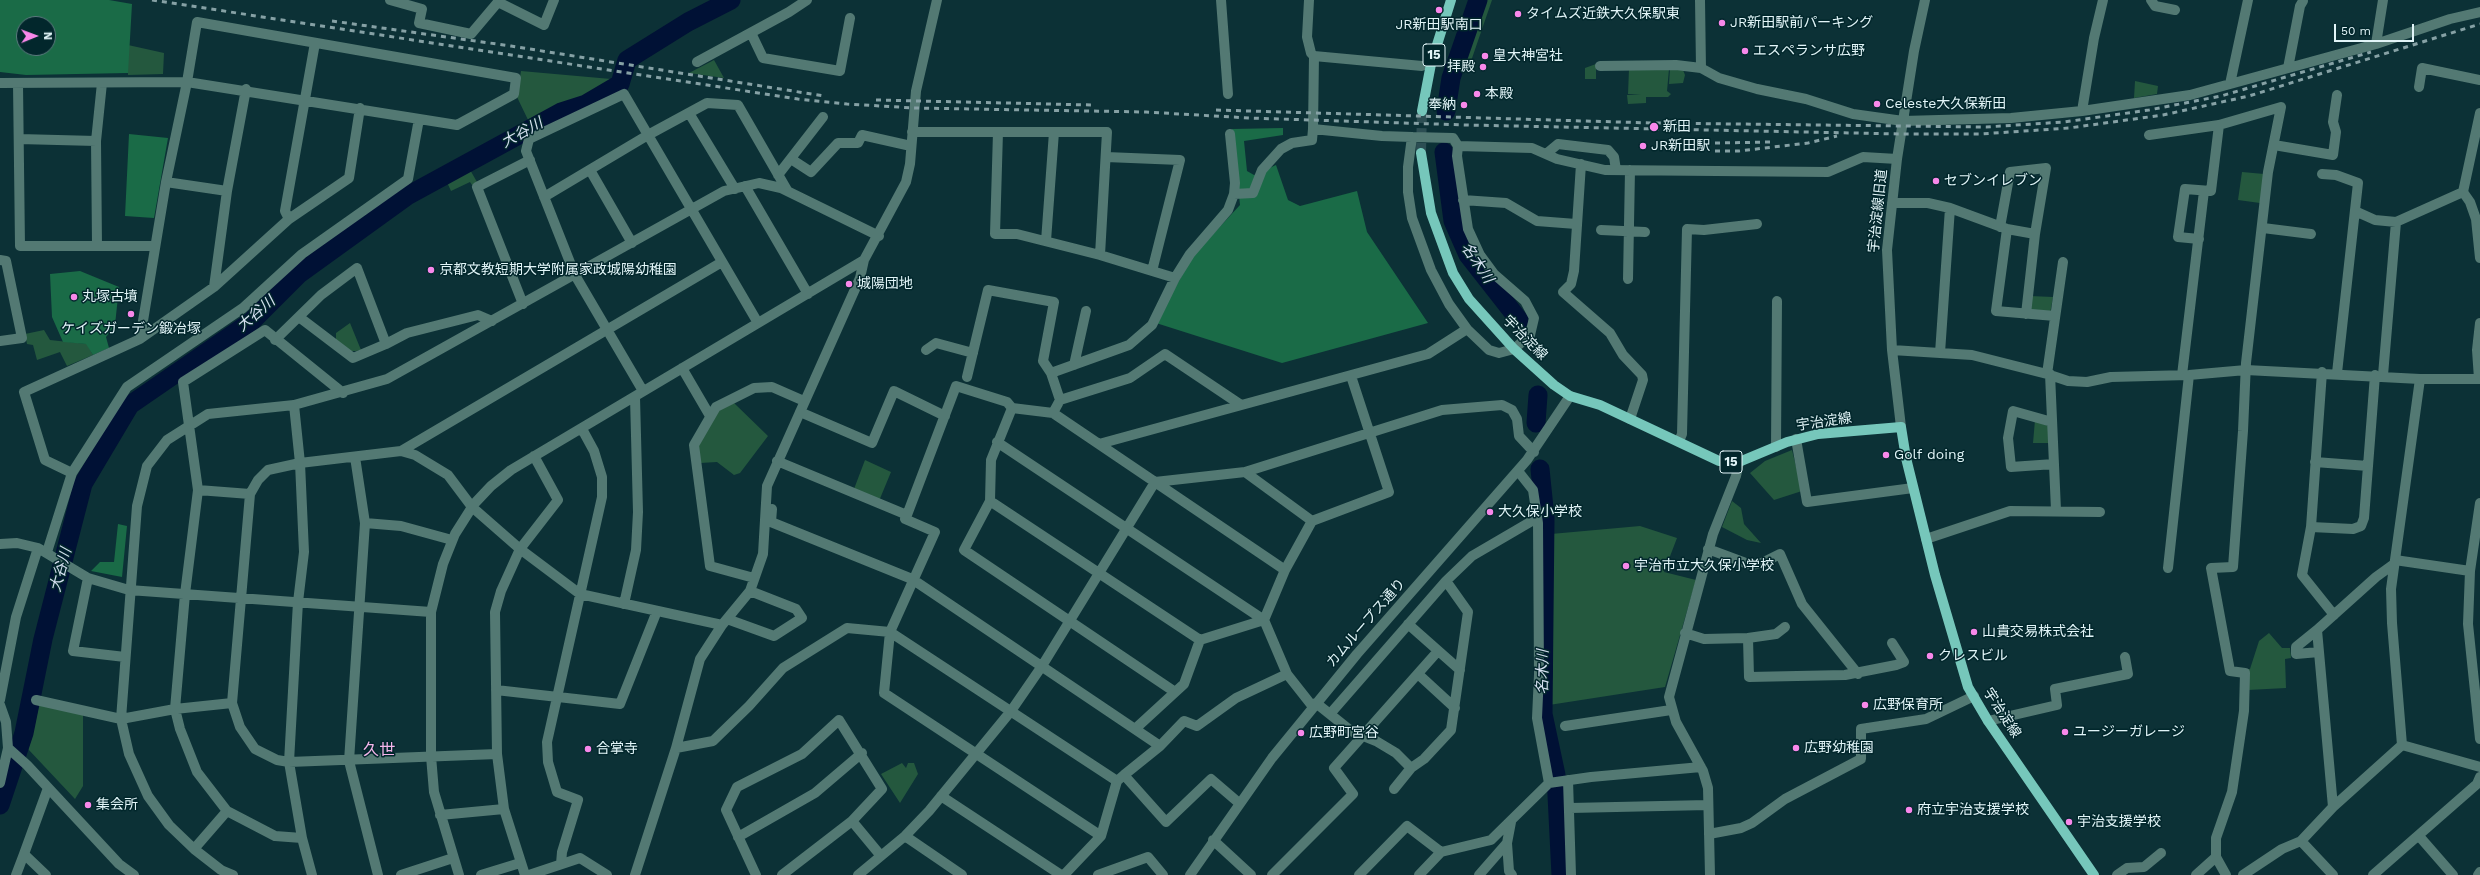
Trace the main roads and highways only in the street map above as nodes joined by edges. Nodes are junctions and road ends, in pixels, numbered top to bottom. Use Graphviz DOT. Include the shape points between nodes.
graph roads {
  1 [pos="1451,0"];
  2 [pos="1422,111"];
  3 [pos="1421,153"];
  4 [pos="2094,875"];
  1 -- 2 [label="main road, 15" via="1431,64"];
  3 -- 4 [label="main road, 宇治淀線 / 15" via="1431,213 1453,273 1469,299 1514,349 1549,381 1570,396 1600,405 1719,461 1739,462 1796,439 1818,434 1901,427 1913,488 1962,669 1988,721"];
}
